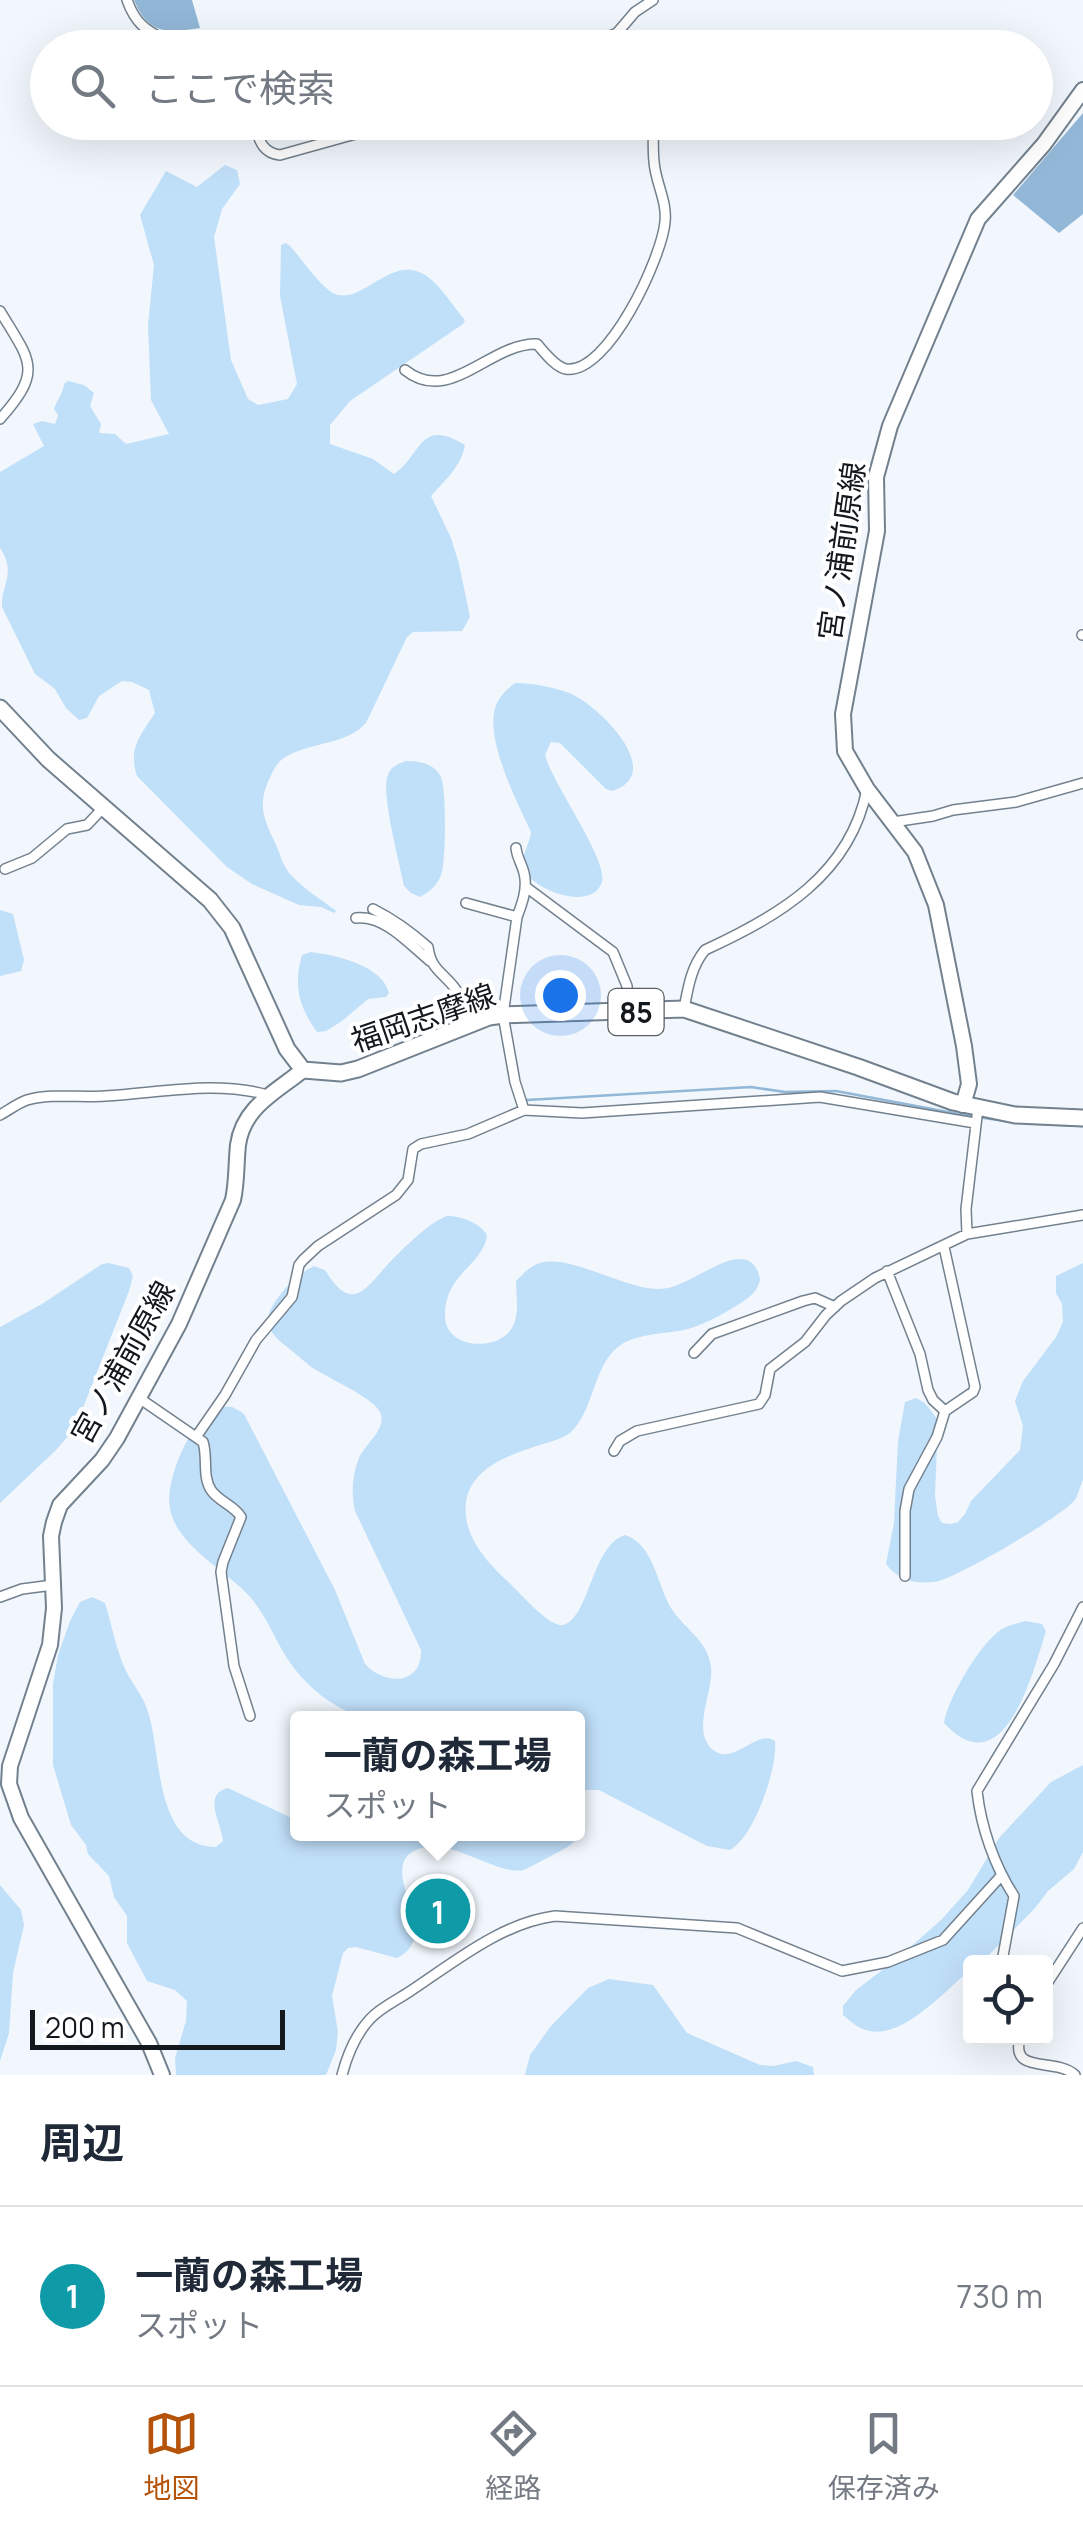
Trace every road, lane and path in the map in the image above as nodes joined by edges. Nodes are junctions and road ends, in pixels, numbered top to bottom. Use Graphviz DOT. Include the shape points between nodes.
graph roads {
  1 [pos="127,0"];
  2 [pos="653,0"];
  3 [pos="146,30"];
  4 [pos="618,30"];
  5 [pos="1083,90"];
  6 [pos="1053,132"];
  7 [pos="260,140"];
  8 [pos="333,140"];
  9 [pos="654,140"];
  10 [pos="1047,140"];
  11 [pos="0,311"];
  12 [pos="405,370"];
  13 [pos="0,418"];
  14 [pos="0,708"];
  15 [pos="1083,783"];
  16 [pos="867,788"];
  17 [pos="103,808"];
  18 [pos="893,822"];
  19 [pos="516,848"];
  20 [pos="5,869"];
  21 [pos="526,886"];
  22 [pos="466,903"];
  23 [pos="373,909"];
  24 [pos="356,918"];
  25 [pos="518,918"];
  26 [pos="430,962"];
  27 [pos="684,1010"];
  28 [pos="629,1012"];
  29 [pos="503,1015"];
  30 [pos="468,1025"];
  31 [pos="303,1070"];
  32 [pos="268,1096"];
  33 [pos="524,1110"];
  34 [pos="972,1112"];
  35 [pos="0,1115"];
  36 [pos="1083,1118"];
  37 [pos="1083,1215"];
  38 [pos="968,1234"];
  39 [pos="944,1247"];
  40 [pos="887,1271"];
  41 [pos="834,1306"];
  42 [pos="694,1352"];
  43 [pos="138,1398"];
  44 [pos="944,1411"];
  45 [pos="196,1437"];
  46 [pos="614,1451"];
  47 [pos="905,1576"];
  48 [pos="52,1586"];
  49 [pos="0,1597"];
  50 [pos="1083,1606"];
  51 [pos="250,1716"];
  52 [pos="1001,1876"];
  53 [pos="1083,1928"];
  54 [pos="1003,1955"];
  55 [pos="1053,1974"];
  56 [pos="1019,2045"];
  57 [pos="162,2075"];
  58 [pos="342,2075"];
  59 [pos="1075,2075"];
  1 -- 3 [label="street"];
  2 -- 4 [label="street"];
  5 -- 6 [label="main road, 宮ノ浦前原線"];
  7 -- 8 [label="street" via="280,154"];
  9 -- 12 [label="street" via="666,220 639,298 605,346 576,368 564,369 532,343 434,383"];
  10 -- 16 [label="main road, 宮ノ浦前原線" via="978,219 890,426 876,477 877,531 843,714 845,751"];
  11 -- 13 [label="street" via="30,372"];
  14 -- 17 [label="main road"];
  15 -- 18 [label="street" via="1016,802"];
  16 -- 18 [label="main road, 宮ノ浦前原線"];
  16 -- 27 [label="street" via="852,836 826,869 766,920 700,954"];
  17 -- 20 [label="street" via="87,825 67,830 32,858"];
  17 -- 31 [label="main road" via="210,900 232,928"];
  18 -- 34 [label="main road, 宮ノ浦前原線" via="915,852 936,904"];
  19 -- 21 [label="street"];
  21 -- 25 [label="street"];
  21 -- 28 [label="street" via="613,952"];
  22 -- 25 [label="street"];
  23 -- 26 [label="street" via="426,944"];
  24 -- 26 [label="street" via="387,926"];
  25 -- 29 [label="street"];
  26 -- 30 [label="street" via="456,989"];
  27 -- 28 [label="main road, 福岡志摩線 / 85"];
  27 -- 34 [label="main road, 福岡志摩線 / 85"];
  28 -- 29 [label="main road, 福岡志摩線 / 85"];
  29 -- 30 [label="main road, 福岡志摩線 / 85"];
  29 -- 33 [label="street"];
  30 -- 31 [label="main road, 福岡志摩線 / 85" via="358,1069"];
  31 -- 32 [label="main road, 宮ノ浦前原線"];
  32 -- 35 [label="street" via="228,1087 46,1097"];
  32 -- 43 [label="main road, 宮ノ浦前原線" via="244,1123 232,1200"];
  33 -- 34 [label="street" via="582,1113 820,1097"];
  33 -- 45 [label="street" via="413,1149 408,1180 396,1195 298,1265 292,1297 256,1340"];
  34 -- 36 [label="main road, 福岡志摩線 / 85"];
  34 -- 38 [label="street"];
  37 -- 38 [label="street"];
  38 -- 39 [label="street"];
  39 -- 40 [label="street"];
  39 -- 44 [label="street" via="975,1381 973,1392"];
  40 -- 41 [label="street"];
  40 -- 44 [label="street" via="928,1390"];
  41 -- 42 [label="street" via="803,1301 722,1330"];
  41 -- 46 [label="street" via="805,1342 770,1369 759,1404 637,1431"];
  43 -- 45 [label="street"];
  43 -- 48 [label="main road, 宮ノ浦前原線" via="102,1460 60,1505 51,1536"];
  44 -- 47 [label="street" via="906,1500"];
  45 -- 51 [label="street" via="206,1450 209,1486 241,1518 221,1572 234,1666"];
  48 -- 49 [label="street"];
  48 -- 57 [label="main road, 宮ノ浦前原線" via="50,1646 8,1784"];
  50 -- 52 [label="street" via="977,1792"];
  52 -- 54 [label="street" via="1014,1896"];
  52 -- 58 [label="street" via="942,1940 888,1962 842,1971 737,1928 538,1918 465,1955 370,2018"];
  53 -- 55 [label="street"];
  56 -- 59 [label="street" via="1022,2060"];
}
